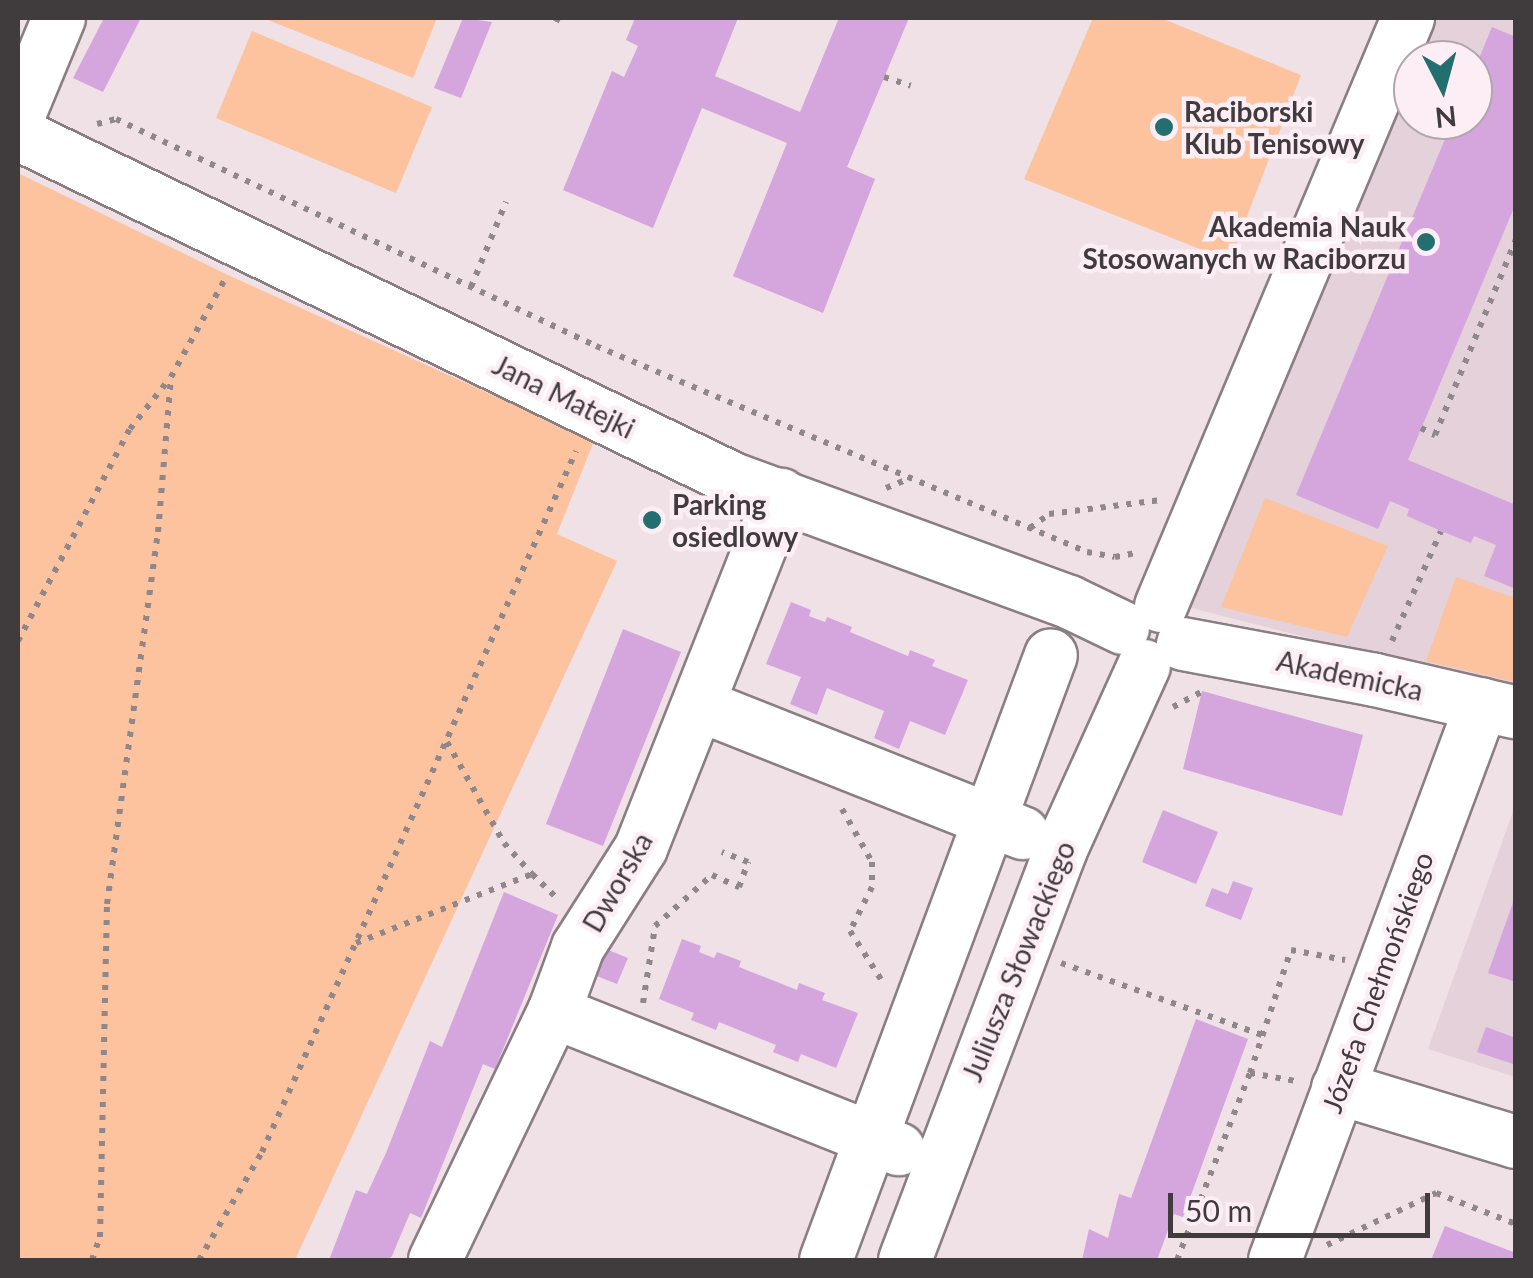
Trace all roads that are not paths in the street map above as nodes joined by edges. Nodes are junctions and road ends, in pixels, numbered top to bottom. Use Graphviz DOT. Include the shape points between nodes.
graph roads {
  1 [pos="59,18"];
  2 [pos="1408,18"];
  3 [pos="19,118"];
  4 [pos="780,495"];
  5 [pos="1156,650"];
  6 [pos="1050,655"];
  7 [pos="700,705"];
  8 [pos="1499,708"];
  9 [pos="992,821"];
  10 [pos="1061,849"];
  11 [pos="554,1012"];
  12 [pos="1338,1088"];
  13 [pos="868,1136"];
  14 [pos="1516,1142"];
  15 [pos="938,1164"];
  16 [pos="1293,1256"];
  17 [pos="435,1260"];
  18 [pos="826,1260"];
  19 [pos="905,1260"];
  1 -- 3 [label="street"];
  2 -- 5 [label="street, Juliusza Słowackiego"];
  3 -- 4 [label="street, Jana Matejki" via="245,243 733,479"];
  4 -- 5 [label="street, Jana Matejki" via="1068,602"];
  4 -- 7 [label="street, Dworska"];
  5 -- 8 [label="street, Akademicka"];
  5 -- 10 [label="street, Juliusza Słowackiego"];
  6 -- 9 [label="street"];
  7 -- 9 [label="street"];
  7 -- 11 [label="street, Dworska" via="641,848 590,929"];
  8 -- 12 [label="street, Józefa Chełmońskiego" via="1380,966"];
  9 -- 10 [label="street"];
  9 -- 13 [label="street"];
  10 -- 15 [label="street, Juliusza Słowackiego"];
  11 -- 13 [label="street"];
  11 -- 17 [label="street, Dworska"];
  12 -- 14 [label="street"];
  12 -- 16 [label="street, Józefa Chełmońskiego"];
  13 -- 15 [label="street"];
  13 -- 18 [label="street"];
  15 -- 19 [label="street, Juliusza Słowackiego"];
}
